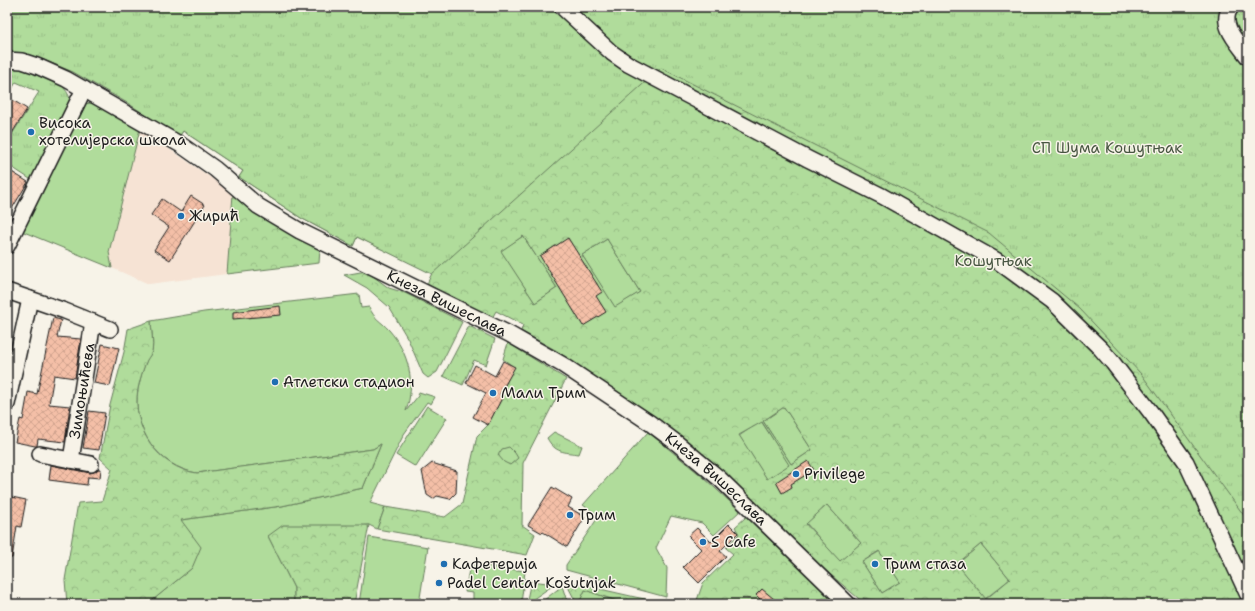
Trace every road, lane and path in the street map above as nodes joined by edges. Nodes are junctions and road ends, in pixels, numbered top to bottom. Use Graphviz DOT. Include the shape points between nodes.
graph roads {
  1 [pos="562,7"];
  2 [pos="1231,7"];
  3 [pos="1248,57"];
  4 [pos="7,60"];
  5 [pos="84,89"];
  6 [pos="7,246"];
  7 [pos="7,291"];
  8 [pos="30,299"];
  9 [pos="93,322"];
  10 [pos="110,329"];
  11 [pos="7,404"];
  12 [pos="40,454"];
  13 [pos="71,460"];
  14 [pos="91,464"];
  15 [pos="1248,596"];
  16 [pos="848,604"];
  1 -- 15 [label="street" via="612,53 628,64 882,196 996,260 1052,301 1101,349 1145,404 1186,462"];
  2 -- 3 [label="street" via="1227,12 1227,25"];
  4 -- 5 [label="street, Кнеза Вишеслава" via="26,62 44,68"];
  5 -- 6 [label="street"];
  5 -- 16 [label="street, Кнеза Вишеслава" via="193,153 258,206 300,231 509,334 563,365 650,423 715,475"];
  7 -- 8 [label="street, Зимоњићева"];
  8 -- 9 [label="street, Зимоњићева"];
  8 -- 11 [label="street"];
  9 -- 10 [label="street, Зимоњићева"];
  9 -- 13 [label="street, Зимоњићева"];
  12 -- 13 [label="street"];
  13 -- 14 [label="street"];
}
